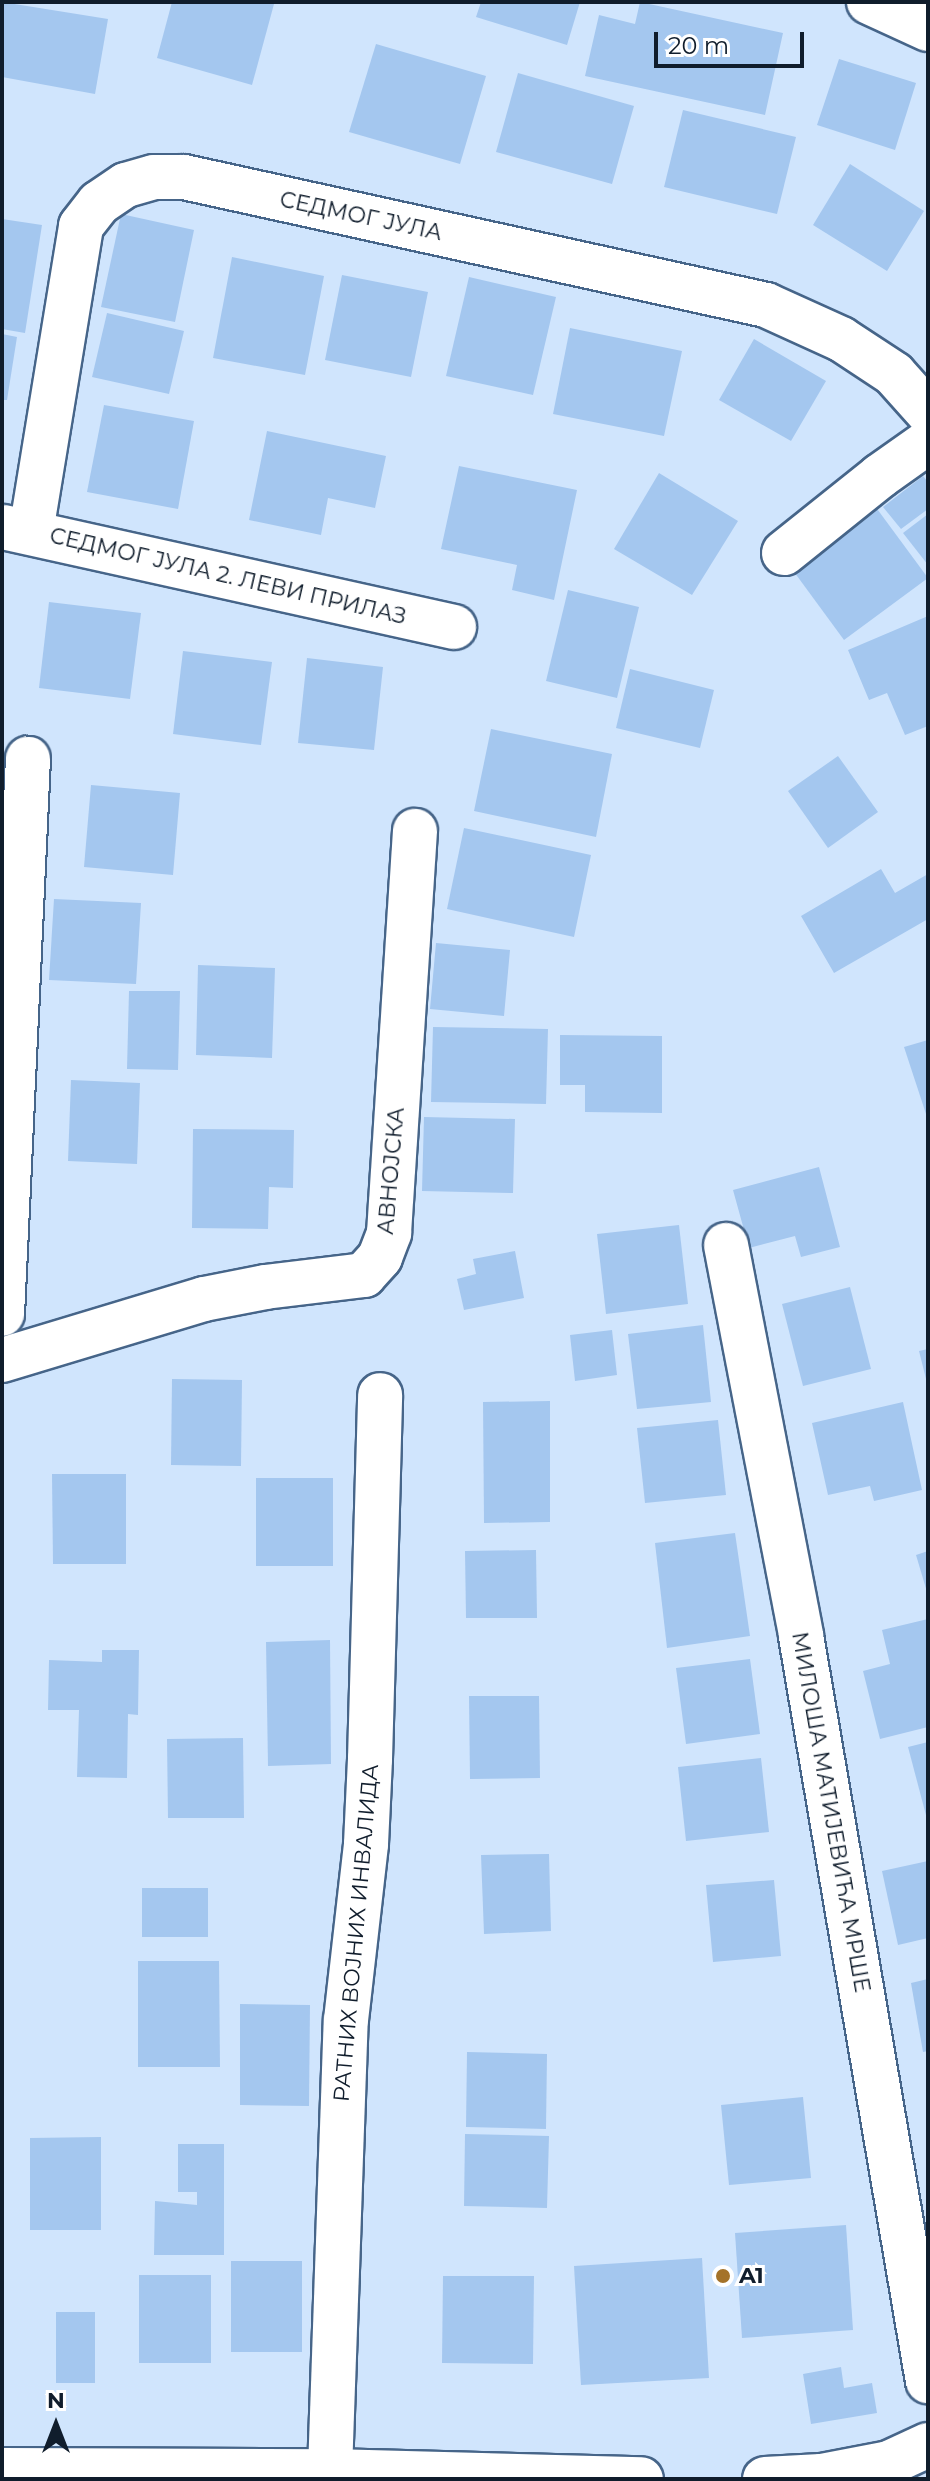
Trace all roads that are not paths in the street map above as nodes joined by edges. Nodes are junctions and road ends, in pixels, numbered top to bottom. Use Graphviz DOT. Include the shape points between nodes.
graph roads {
  1 [pos="869,2"];
  2 [pos="928,29"];
  3 [pos="928,412"];
  4 [pos="928,442"];
  5 [pos="17,529"];
  6 [pos="784,553"];
  7 [pos="454,627"];
  8 [pos="28,759"];
  9 [pos="415,831"];
  10 [pos="726,1245"];
  11 [pos="2,1314"];
  12 [pos="2,1360"];
  13 [pos="380,1395"];
  14 [pos="928,2381"];
  15 [pos="928,2445"];
  16 [pos="2,2470"];
  17 [pos="354,2474"];
  18 [pos="128,2476"];
  19 [pos="562,2478"];
  20 [pos="641,2479"];
  21 [pos="765,2479"];
  1 -- 2 [label="street"];
  3 -- 5 [label="street, СЕДМОГ ЈУЛА" via="894,374 841,339 766,305 184,177 154,177 126,185 99,203 81,226"];
  4 -- 6 [label="street"];
  5 -- 7 [label="street, СЕДМОГ ЈУЛА 2. ЛЕВИ ПРИЛАЗ"];
  8 -- 11 [label="street"];
  9 -- 12 [label="street, АВНОЈСКА" via="389,1233 380,1257 364,1275 204,1299"];
  10 -- 14 [label="street, МИЛОША МАТИЈЕВИЋА МРШЕ" via="801,1636"];
  13 -- 17 [label="street, РАТНИХ ВОЈНИХ ИНВАЛИДА" via="366,1844 346,2020"];
  15 -- 21 [label="street" via="889,2463 821,2476"];
  16 -- 18 [label="street"];
  17 -- 18 [label="street"];
  17 -- 19 [label="street"];
  19 -- 20 [label="street"];
}
